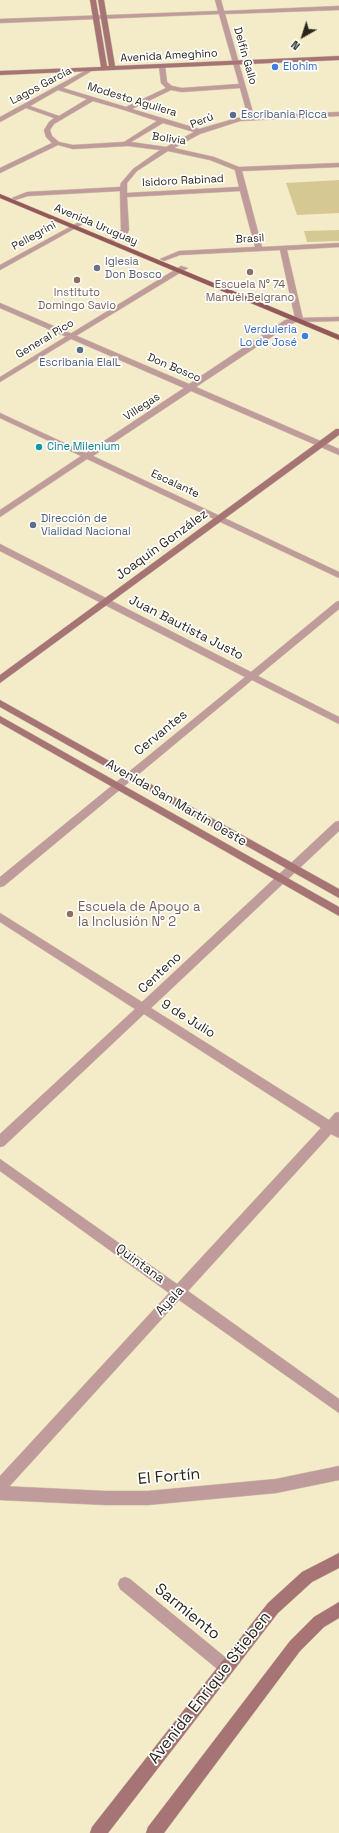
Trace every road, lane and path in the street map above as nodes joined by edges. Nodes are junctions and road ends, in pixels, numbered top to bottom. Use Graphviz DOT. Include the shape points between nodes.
graph roads {
  1 [pos="93,0"];
  2 [pos="101,0"];
  3 [pos="218,0"];
  4 [pos="338,0"];
  5 [pos="339,3"];
  6 [pos="339,8"];
  7 [pos="221,12"];
  8 [pos="104,17"];
  9 [pos="96,18"];
  10 [pos="0,22"];
  11 [pos="339,58"];
  12 [pos="236,63"];
  13 [pos="162,66"];
  14 [pos="112,68"];
  15 [pos="92,69"];
  16 [pos="104,69"];
  17 [pos="0,73"];
  18 [pos="242,86"];
  19 [pos="58,88"];
  20 [pos="170,88"];
  21 [pos="92,98"];
  22 [pos="23,107"];
  23 [pos="7,109"];
  24 [pos="126,109"];
  25 [pos="339,114"];
  26 [pos="251,117"];
  27 [pos="59,118"];
  28 [pos="0,120"];
  29 [pos="163,120"];
  30 [pos="201,132"];
  31 [pos="57,143"];
  32 [pos="130,144"];
  33 [pos="167,149"];
  34 [pos="339,165"];
  35 [pos="238,169"];
  36 [pos="0,171"];
  37 [pos="243,189"];
  38 [pos="0,191"];
  39 [pos="123,192"];
  40 [pos="0,196"];
  41 [pos="15,198"];
  42 [pos="76,226"];
  43 [pos="95,236"];
  44 [pos="114,239"];
  45 [pos="339,245"];
  46 [pos="283,248"];
  47 [pos="259,249"];
  48 [pos="164,259"];
  49 [pos="0,268"];
  50 [pos="181,269"];
  51 [pos="0,305"];
  52 [pos="298,318"];
  53 [pos="339,320"];
  54 [pos="312,321"];
  55 [pos="339,332"];
  56 [pos="72,336"];
  57 [pos="339,338"];
  58 [pos="0,380"];
  59 [pos="190,388"];
  60 [pos="0,415"];
  61 [pos="339,431"];
  62 [pos="321,444"];
  63 [pos="339,452"];
  64 [pos="87,456"];
  65 [pos="0,514"];
  66 [pos="220,518"];
  67 [pos="0,547"];
  68 [pos="339,575"];
  69 [pos="106,602"];
  70 [pos="339,604"];
  71 [pos="251,676"];
  72 [pos="0,680"];
  73 [pos="0,703"];
  74 [pos="0,719"];
  75 [pos="339,721"];
  76 [pos="130,776"];
  77 [pos="118,786"];
  78 [pos="339,824"];
  79 [pos="292,868"];
  80 [pos="281,879"];
  81 [pos="0,883"];
  82 [pos="339,894"];
  83 [pos="339,912"];
  84 [pos="0,917"];
  85 [pos="143,1008"];
  86 [pos="339,1117"];
  87 [pos="334,1130"];
  88 [pos="0,1142"];
  89 [pos="0,1164"];
  90 [pos="179,1292"];
  91 [pos="339,1407"];
  92 [pos="339,1473"];
  93 [pos="0,1489"];
  94 [pos="339,1560"];
  95 [pos="125,1584"];
  96 [pos="339,1609"];
  97 [pos="226,1667"];
  98 [pos="98,1833"];
  99 [pos="154,1833"];
  1 -- 9 [label="main road"];
  2 -- 8 [label="main road"];
  3 -- 7 [label="street, Delfín Gallo"];
  4 -- 5 [label="street"];
  6 -- 7 [label="street"];
  7 -- 8 [label="street"];
  7 -- 12 [label="street, Delfín Gallo"];
  8 -- 9 [label="street"];
  8 -- 14 [label="main road"];
  9 -- 10 [label="street"];
  9 -- 16 [label="main road"];
  11 -- 12 [label="main road, Avenida Ameghino"];
  12 -- 13 [label="main road, Avenida Ameghino"];
  12 -- 18 [label="street, Delfín Gallo"];
  13 -- 14 [label="main road, Avenida Ameghino"];
  13 -- 20 [label="street" via="164,83"];
  14 -- 16 [label="main road, Avenida Ameghino"];
  15 -- 16 [label="main road, Avenida Ameghino"];
  15 -- 17 [label="main road, Avenida Ameghino"];
  15 -- 19 [label="street, Lagos García"];
  18 -- 20 [label="street" via="182,90"];
  18 -- 26 [label="street, Delfín Gallo"];
  19 -- 21 [label="street, Modesto Aguilera"];
  19 -- 22 [label="street, Lagos García"];
  20 -- 24 [label="street"];
  21 -- 24 [label="street, Modesto Aguilera"];
  21 -- 27 [label="street"];
  22 -- 23 [label="street"];
  22 -- 27 [label="street"];
  22 -- 28 [label="street, Lagos García"];
  24 -- 29 [label="street, Modesto Aguilera"];
  25 -- 26 [label="street, Perú"];
  26 -- 30 [label="street, Perú"];
  27 -- 31 [label="street" via="49,125 47,132"];
  29 -- 30 [label="street, Modesto Aguilera"];
  29 -- 32 [label="street" via="128,142"];
  30 -- 33 [label="street, Perú"];
  31 -- 32 [label="street, Bolivia" via="80,147"];
  31 -- 36 [label="street"];
  32 -- 33 [label="street, Bolivia"];
  33 -- 35 [label="street, Bolivia" via="206,157"];
  33 -- 39 [label="street, Perú" via="135,170 126,179"];
  34 -- 35 [label="street, Bolivia"];
  35 -- 37 [label="street"];
  37 -- 39 [label="street, Isidoro Rabinad"];
  37 -- 47 [label="street"];
  38 -- 41 [label="main road, Avenida Uruguay"];
  39 -- 41 [label="street, Isidoro Rabinad" via="25,194"];
  39 -- 44 [label="street" via="125,231"];
  40 -- 42 [label="main road, Avenida Uruguay"];
  41 -- 42 [label="main road, Avenida Uruguay"];
  42 -- 43 [label="main road, Avenida Uruguay"];
  42 -- 44 [label="main road, Avenida Uruguay"];
  42 -- 49 [label="street, Pellegrini"];
  43 -- 44 [label="main road"];
  43 -- 50 [label="main road, Avenida Uruguay"];
  44 -- 48 [label="main road, Avenida Uruguay"];
  45 -- 46 [label="street, Brasil"];
  46 -- 47 [label="street, Brasil"];
  46 -- 52 [label="street"];
  47 -- 48 [label="street, Brasil" via="179,253"];
  48 -- 50 [label="main road, Avenida Uruguay"];
  50 -- 52 [label="main road, Avenida Uruguay"];
  50 -- 56 [label="street, General Pico"];
  51 -- 56 [label="street, Don Bosco"];
  52 -- 54 [label="main road, Avenida Uruguay"];
  52 -- 57 [label="main road, Avenida Uruguay"];
  52 -- 59 [label="street, Villegas" via="288,322"];
  53 -- 54 [label="street"];
  54 -- 55 [label="main road, Avenida Uruguay"];
  56 -- 58 [label="street, General Pico"];
  56 -- 59 [label="street, Don Bosco"];
  59 -- 62 [label="street, Don Bosco"];
  59 -- 64 [label="street, Villegas"];
  60 -- 64 [label="street, Escalante"];
  61 -- 62 [label="main road, Joaquín González"];
  62 -- 63 [label="street, Don Bosco"];
  62 -- 66 [label="main road, Joaquín González"];
  64 -- 65 [label="street, Villegas"];
  64 -- 66 [label="street, Escalante"];
  66 -- 68 [label="street, Escalante"];
  66 -- 69 [label="main road, Joaquín González"];
  67 -- 69 [label="street, Juan Bautista Justo"];
  69 -- 71 [label="street, Juan Bautista Justo"];
  69 -- 72 [label="main road, Joaquín González"];
  70 -- 71 [label="street, Cervantes"];
  71 -- 75 [label="street, Juan Bautista Justo"];
  71 -- 76 [label="street, Cervantes"];
  73 -- 76 [label="main road, Avenida San Martín Oeste"];
  74 -- 77 [label="main road, Avenida San Martín Oeste"];
  76 -- 77 [label="street, Cervantes"];
  76 -- 79 [label="main road, Avenida San Martín Oeste"];
  77 -- 80 [label="main road, Avenida San Martín Oeste"];
  77 -- 81 [label="street, Cervantes"];
  78 -- 79 [label="street, Centeno"];
  79 -- 80 [label="street, Centeno"];
  79 -- 82 [label="main road, Avenida San Martín Oeste"];
  80 -- 83 [label="main road, Avenida San Martín Oeste"];
  80 -- 85 [label="street, Centeno"];
  84 -- 85 [label="street, 9 de Julio"];
  85 -- 87 [label="street, 9 de Julio"];
  85 -- 88 [label="street, Centeno"];
  86 -- 87 [label="street, Ayala"];
  87 -- 90 [label="street, Ayala"];
  89 -- 90 [label="street, Quintana"];
  90 -- 91 [label="street, Quintana"];
  90 -- 93 [label="street, Ayala"];
  92 -- 93 [label="street, El Fortín" via="276,1486 138,1498"];
  94 -- 97 [label="main road, Avenida Enrique Stieben" via="307,1577 283,1597"];
  95 -- 97 [label="street, Sarmiento"];
  96 -- 99 [label="main road" via="315,1625 295,1646"];
  97 -- 98 [label="main road, Avenida Enrique Stieben"];
}
